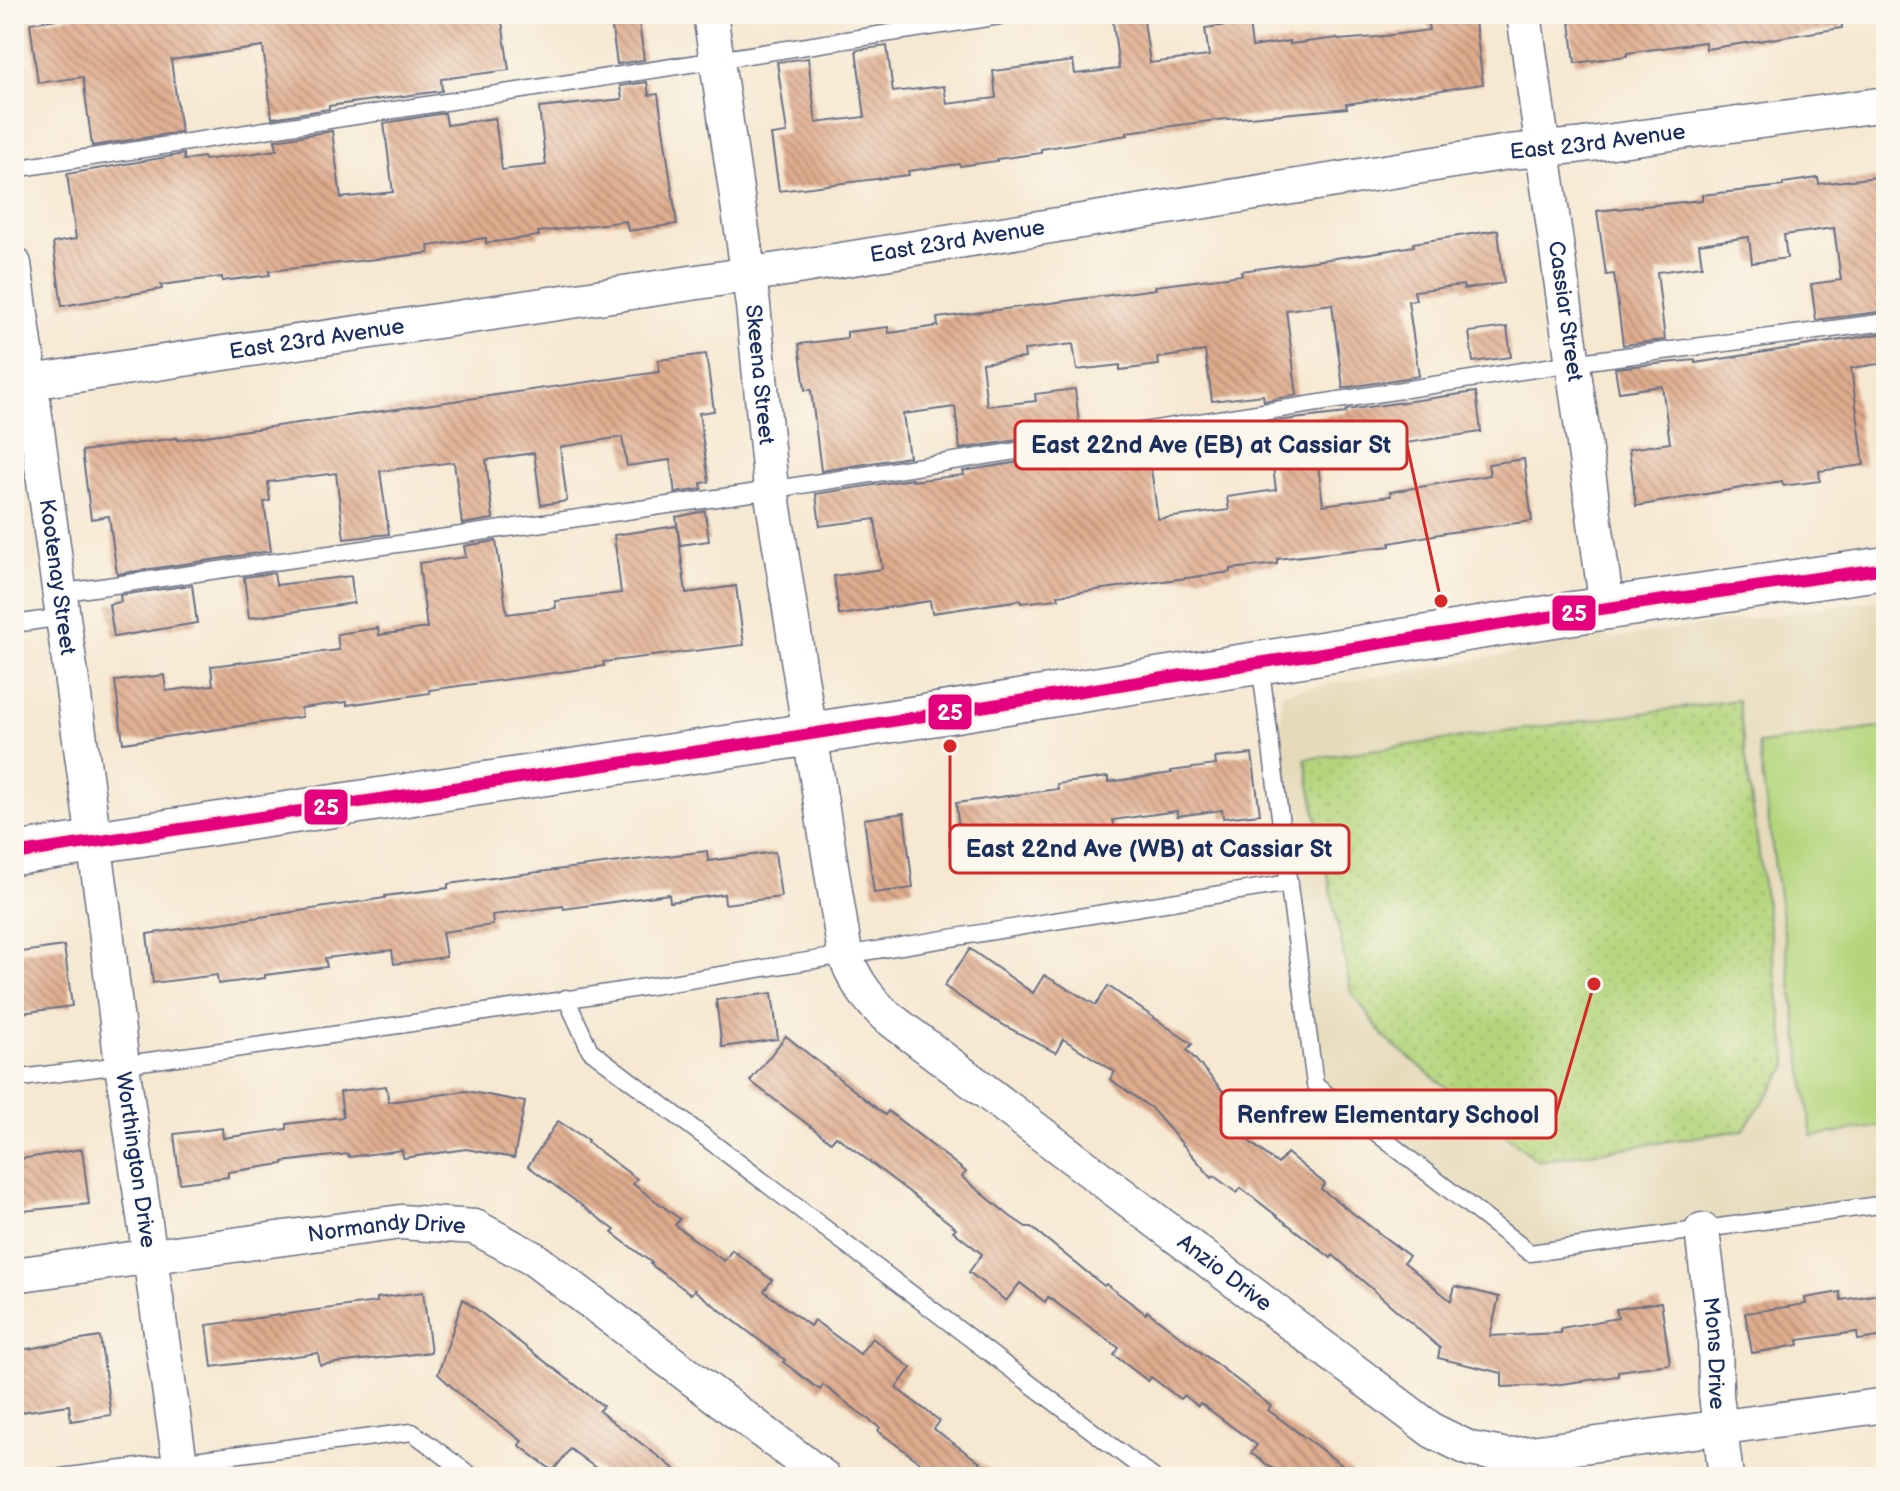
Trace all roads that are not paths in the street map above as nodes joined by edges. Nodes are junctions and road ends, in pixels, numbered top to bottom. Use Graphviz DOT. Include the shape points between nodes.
graph roads {
  1 [pos="710,14"];
  2 [pos="1013,14"];
  3 [pos="1524,14"];
  4 [pos="717,61"];
  5 [pos="1886,104"];
  6 [pos="1543,149"];
  7 [pos="14,169"];
  8 [pos="14,264"];
  9 [pos="748,274"];
  10 [pos="1886,322"];
  11 [pos="1572,363"];
  12 [pos="30,382"];
  13 [pos="771,489"];
  14 [pos="1886,568"];
  15 [pos="61,605"];
  16 [pos="1607,608"];
  17 [pos="14,624"];
  18 [pos="1260,662"];
  19 [pos="809,734"];
  20 [pos="94,844"];
  21 [pos="14,854"];
  22 [pos="1290,883"];
  23 [pos="845,954"];
  24 [pos="566,998"];
  25 [pos="122,1065"];
  26 [pos="14,1079"];
  27 [pos="1886,1204"];
  28 [pos="1702,1230"];
  29 [pos="150,1256"];
  30 [pos="14,1275"];
  31 [pos="1886,1405"];
  32 [pos="1720,1428"];
  33 [pos="180,1469"];
  34 [pos="61,1477"];
  35 [pos="473,1477"];
  36 [pos="823,1477"];
  37 [pos="1153,1477"];
  38 [pos="1726,1477"];
  1 -- 4 [label="street, Skeena Street"];
  2 -- 4 [label="lane"];
  3 -- 6 [label="street, Cassiar Street"];
  4 -- 7 [label="lane"];
  4 -- 9 [label="street, Skeena Street"];
  5 -- 6 [label="street, East 23rd Avenue"];
  6 -- 9 [label="street, East 23rd Avenue"];
  6 -- 11 [label="street, Cassiar Street"];
  8 -- 12 [label="street, Kootenay Street"];
  9 -- 12 [label="street, East 23rd Avenue"];
  9 -- 13 [label="street, Skeena Street"];
  10 -- 11 [label="lane"];
  11 -- 13 [label="lane"];
  11 -- 16 [label="street, Cassiar Street"];
  12 -- 15 [label="street, Kootenay Street"];
  13 -- 15 [label="lane"];
  13 -- 19 [label="street, Skeena Street"];
  14 -- 16 [label="street"];
  15 -- 17 [label="lane"];
  15 -- 20 [label="street, Kootenay Street"];
  16 -- 18 [label="street"];
  18 -- 19 [label="street"];
  18 -- 22 [label="lane"];
  19 -- 20 [label="street"];
  19 -- 23 [label="street, Anzio Drive"];
  20 -- 21 [label="street"];
  20 -- 25 [label="street, Worthington Drive"];
  22 -- 23 [label="lane"];
  22 -- 28 [label="lane" via="1315,1085 1530,1253"];
  23 -- 24 [label="lane"];
  23 -- 32 [label="street, Anzio Drive" via="865,996 885,1015 1433,1431 1470,1449 1508,1456"];
  24 -- 25 [label="lane"];
  24 -- 37 [label="lane" via="590,1050"];
  25 -- 26 [label="lane"];
  25 -- 29 [label="street, Worthington Drive"];
  27 -- 28 [label="lane"];
  28 -- 32 [label="street, Mons Drive"];
  29 -- 30 [label="street, Normandy Drive"];
  29 -- 33 [label="street, Worthington Drive"];
  29 -- 36 [label="street, Normandy Drive" via="401,1222 475,1227 534,1259"];
  31 -- 32 [label="street, Anzio Drive"];
  32 -- 38 [label="street, Mons Drive"];
  33 -- 34 [label="lane"];
  33 -- 35 [label="lane" via="412,1432"];
}
